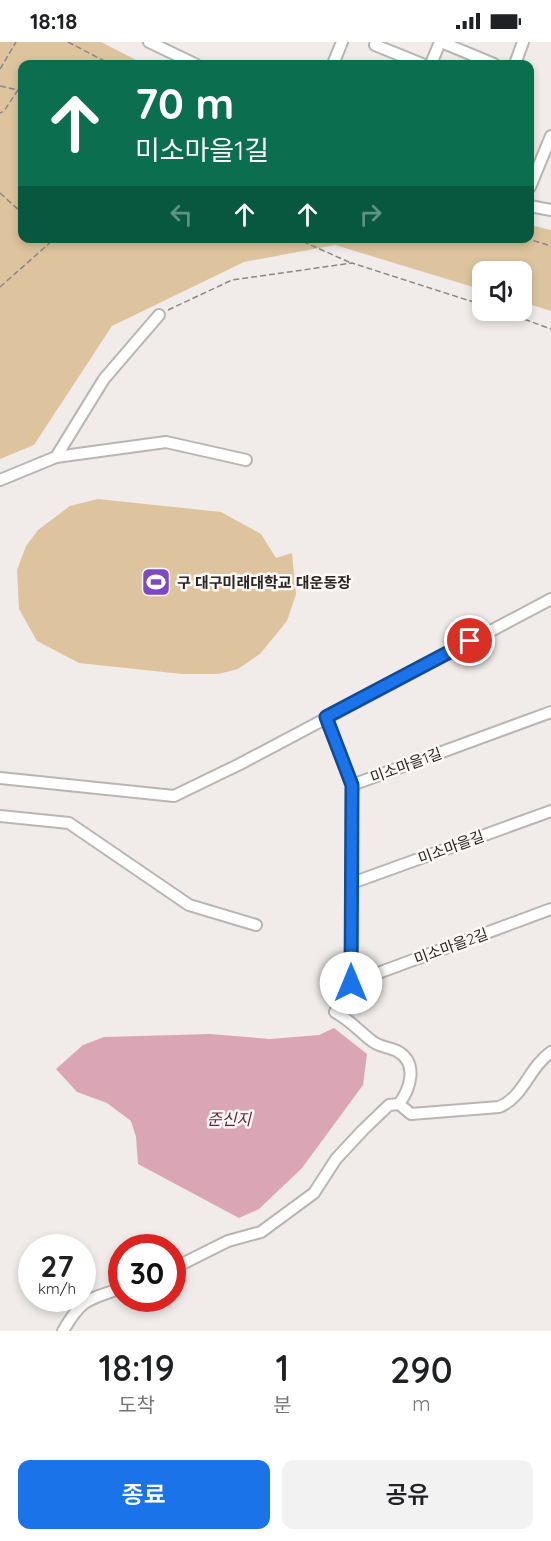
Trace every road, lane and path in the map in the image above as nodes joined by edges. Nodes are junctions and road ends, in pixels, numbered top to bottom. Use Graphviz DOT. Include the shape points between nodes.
graph roads {
  1 [pos="16,42"];
  2 [pos="68,42"];
  3 [pos="149,42"];
  4 [pos="342,42"];
  5 [pos="376,42"];
  6 [pos="440,42"];
  7 [pos="523,42"];
  8 [pos="102,60"];
  9 [pos="187,60"];
  10 [pos="335,60"];
  11 [pos="412,60"];
  12 [pos="433,60"];
  13 [pos="484,60"];
  14 [pos="516,60"];
  15 [pos="0,69"];
  16 [pos="0,86"];
  17 [pos="0,113"];
  18 [pos="551,136"];
  19 [pos="534,178"];
  20 [pos="0,193"];
  21 [pos="534,207"];
  22 [pos="18,209"];
  23 [pos="551,210"];
  24 [pos="534,241"];
  25 [pos="48,243"];
  26 [pos="306,243"];
  27 [pos="551,246"];
  28 [pos="352,263"];
  29 [pos="0,287"];
  30 [pos="472,301"];
  31 [pos="159,315"];
  32 [pos="531,321"];
  33 [pos="551,328"];
  34 [pos="56,457"];
  35 [pos="246,459"];
  36 [pos="0,480"];
  37 [pos="551,599"];
  38 [pos="551,712"];
  39 [pos="326,717"];
  40 [pos="0,778"];
  41 [pos="352,785"];
  42 [pos="551,811"];
  43 [pos="0,816"];
  44 [pos="352,883"];
  45 [pos="551,909"];
  46 [pos="256,925"];
  47 [pos="351,983"];
  48 [pos="551,1052"];
  49 [pos="399,1104"];
  50 [pos="186,1262"];
  51 [pos="108,1292"];
  52 [pos="63,1331"];
  1 -- 15 [label="path"];
  2 -- 8 [label="path"];
  3 -- 9 [label="street"];
  4 -- 10 [label="street"];
  5 -- 11 [label="street" via="375,45"];
  6 -- 12 [label="street"];
  6 -- 13 [label="street"];
  7 -- 14 [label="street"];
  16 -- 17 [label="path" via="18,90"];
  18 -- 19 [label="street"];
  20 -- 22 [label="path"];
  21 -- 23 [label="street"];
  24 -- 27 [label="path"];
  25 -- 29 [label="path"];
  26 -- 28 [label="path"];
  28 -- 30 [label="path"];
  28 -- 31 [label="path" via="232,280"];
  31 -- 34 [label="street" via="104,379"];
  32 -- 33 [label="path"];
  34 -- 35 [label="street" via="166,442"];
  34 -- 36 [label="street"];
  37 -- 39 [label="street"];
  38 -- 41 [label="street, 미소마을1길"];
  39 -- 40 [label="street" via="174,795"];
  39 -- 41 [label="street"];
  41 -- 44 [label="street, 미소마을1길"];
  42 -- 44 [label="street, 미소마을길"];
  43 -- 46 [label="street" via="69,823 189,905"];
  44 -- 47 [label="street, 미소마을1길"];
  45 -- 47 [label="street, 미소마을2길"];
  47 -- 49 [label="street" via="335,1012 372,1041 407,1059 411,1073 409,1090"];
  48 -- 49 [label="street" via="537,1063 511,1102 499,1107 411,1114"];
  49 -- 50 [label="street" via="389,1105 363,1130 336,1159 314,1193 261,1232 228,1241"];
  51 -- 52 [label="street" via="79,1305"];
}
